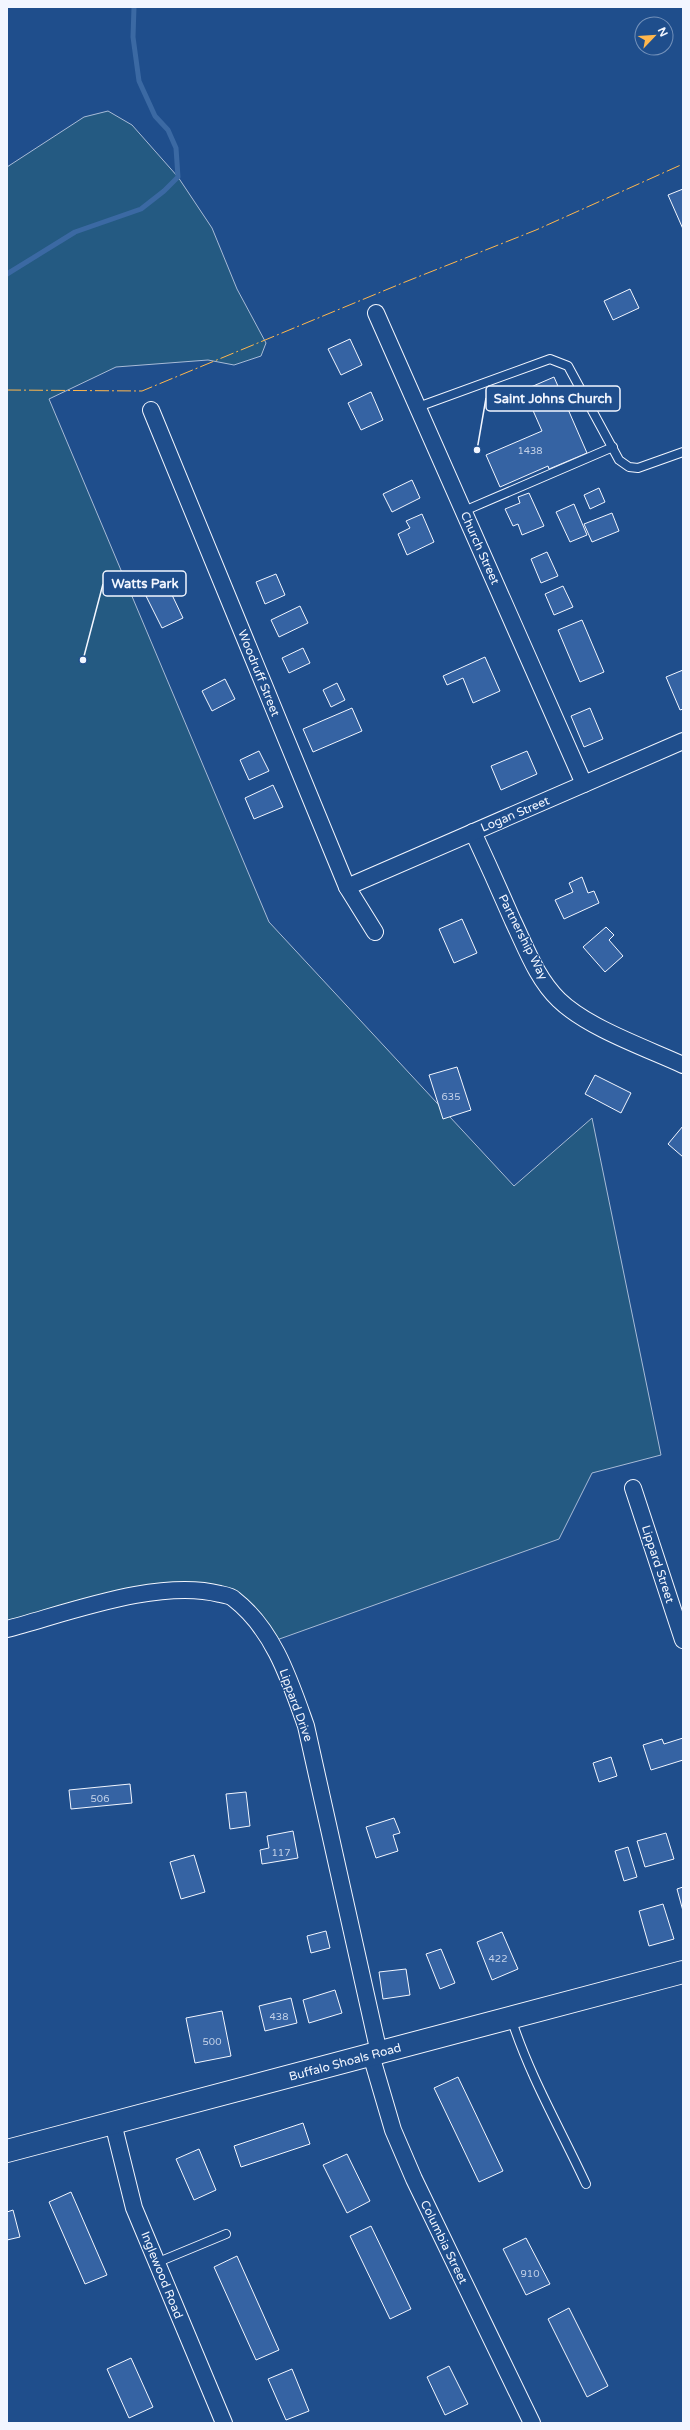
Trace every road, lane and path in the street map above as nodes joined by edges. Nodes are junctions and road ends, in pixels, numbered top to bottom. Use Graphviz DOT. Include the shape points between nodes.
graph roads {
  1 [pos="376,313"];
  2 [pos="418,408"];
  3 [pos="151,410"];
  4 [pos="613,448"];
  5 [pos="683,452"];
  6 [pos="464,512"];
  7 [pos="680,746"];
  8 [pos="584,784"];
  9 [pos="473,832"];
  10 [pos="347,887"];
  11 [pos="375,932"];
  12 [pos="683,1065"];
  13 [pos="634,1488"];
  14 [pos="7,1629"];
  15 [pos="683,1640"];
  16 [pos="683,1972"];
  17 [pos="510,2018"];
  18 [pos="375,2054"];
  19 [pos="113,2123"];
  20 [pos="7,2151"];
  21 [pos="586,2184"];
  22 [pos="226,2234"];
  23 [pos="156,2263"];
  24 [pos="224,2423"];
  25 [pos="532,2423"];
  1 -- 2 [label="street, Church Street"];
  2 -- 4 [label="lane" via="550,359 568,366"];
  2 -- 6 [label="street, Church Street"];
  3 -- 10 [label="street, Woodruff Street"];
  4 -- 5 [label="lane" via="620,460 638,468"];
  4 -- 6 [label="lane"];
  6 -- 8 [label="street, Church Street"];
  7 -- 8 [label="street, Logan Street"];
  8 -- 9 [label="street, Logan Street"];
  9 -- 10 [label="street, Logan Street"];
  9 -- 12 [label="street, Partnership Way" via="526,950 541,977 559,1000 577,1014"];
  10 -- 11 [label="street, Woodruff Street"];
  13 -- 15 [label="street, Lippard Street"];
  14 -- 18 [label="street, Lippard Drive" via="140,1594 181,1591 206,1590 233,1598 254,1617 284,1667 306,1726"];
  16 -- 17 [label="street, Buffalo Shoals Road"];
  17 -- 18 [label="street, Buffalo Shoals Road"];
  17 -- 21 [label="lane" via="523,2055"];
  18 -- 19 [label="street, Buffalo Shoals Road"];
  18 -- 25 [label="street, Columbia Street" via="393,2130 414,2179"];
  19 -- 20 [label="street, Buffalo Shoals Road"];
  19 -- 23 [label="street, Inglewood Road" via="134,2208"];
  22 -- 23 [label="lane"];
  23 -- 24 [label="street, Inglewood Road"];
}
